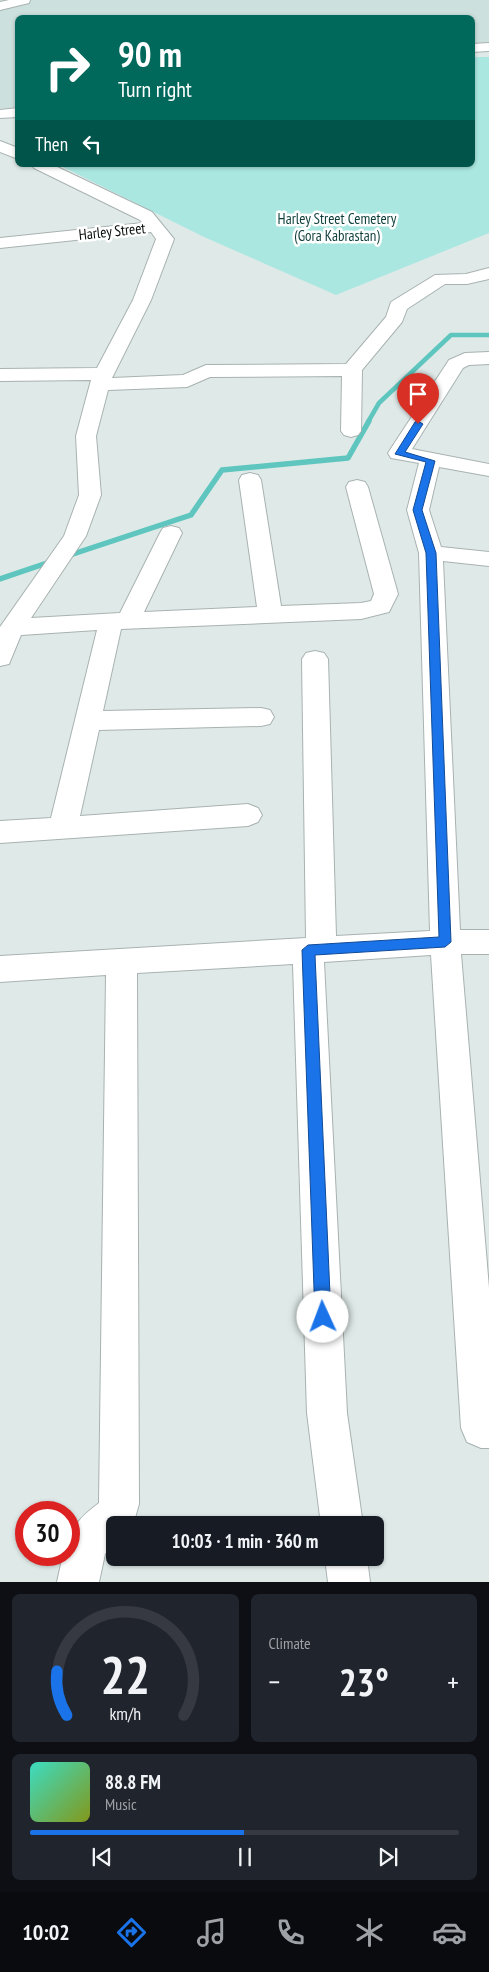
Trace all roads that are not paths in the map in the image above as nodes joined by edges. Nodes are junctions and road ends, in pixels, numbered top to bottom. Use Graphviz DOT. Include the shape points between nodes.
graph roads {
  1 [pos="24,0"];
  2 [pos="0,6"];
  3 [pos="489,47"];
  4 [pos="475,48"];
  5 [pos="489,51"];
  6 [pos="475,53"];
  7 [pos="15,112"];
  8 [pos="0,114"];
  9 [pos="15,118"];
  10 [pos="0,120"];
  11 [pos="0,146"];
  12 [pos="15,153"];
  13 [pos="44,167"];
  14 [pos="154,227"];
  15 [pos="0,243"];
  16 [pos="489,273"];
  17 [pos="489,358"];
  18 [pos="352,370"];
  19 [pos="0,375"];
  20 [pos="101,379"];
  21 [pos="351,431"];
  22 [pos="430,461"];
  23 [pos="489,470"];
  24 [pos="250,480"];
  25 [pos="357,487"];
  26 [pos="172,533"];
  27 [pos="431,553"];
  28 [pos="489,558"];
  29 [pos="270,614"];
  30 [pos="120,620"];
  31 [pos="12,627"];
  32 [pos="0,658"];
  33 [pos="315,659"];
  34 [pos="261,717"];
  35 [pos="88,722"];
  36 [pos="248,815"];
  37 [pos="63,828"];
  38 [pos="0,832"];
  39 [pos="445,942"];
  40 [pos="489,942"];
  41 [pos="315,949"];
  42 [pos="122,961"];
  43 [pos="0,969"];
  44 [pos="489,1428"];
  45 [pos="341,1516"];
  46 [pos="347,1566"];
  47 [pos="78,1582"];
  48 [pos="350,1582"];
  1 -- 2 [label="street"];
  3 -- 4 [label="street"];
  5 -- 6 [label="street"];
  7 -- 8 [label="street"];
  9 -- 10 [label="street"];
  11 -- 12 [label="street"];
  13 -- 14 [label="street, Harley Street" via="146,216"];
  14 -- 15 [label="street, Harley Street"];
  14 -- 20 [label="street" via="165,239 142,300"];
  16 -- 18 [label="street" via="441,280 398,306 395,318"];
  17 -- 22 [label="street" via="465,359 456,364 399,454"];
  18 -- 20 [label="street" via="206,371 187,381"];
  18 -- 21 [label="street"];
  19 -- 20 [label="street"];
  20 -- 31 [label="street" via="86,436 90,495 75,536"];
  22 -- 23 [label="street"];
  22 -- 27 [label="street" via="418,510"];
  24 -- 29 [label="street"];
  25 -- 29 [label="street" via="386,594 380,606 361,611"];
  26 -- 30 [label="street"];
  27 -- 28 [label="street"];
  27 -- 39 [label="street"];
  29 -- 30 [label="street"];
  30 -- 31 [label="street"];
  30 -- 35 [label="street"];
  31 -- 32 [label="street"];
  33 -- 41 [label="street"];
  34 -- 35 [label="street"];
  35 -- 37 [label="street"];
  36 -- 37 [label="street"];
  37 -- 38 [label="street"];
  39 -- 40 [label="street"];
  39 -- 41 [label="street"];
  39 -- 44 [label="street" via="481,1428"];
  41 -- 42 [label="street"];
  41 -- 45 [label="street" via="327,1413"];
  42 -- 43 [label="street"];
  42 -- 47 [label="street" via="119,1504 117,1514 91,1534"];
  46 -- 48 [label="street"];
}
